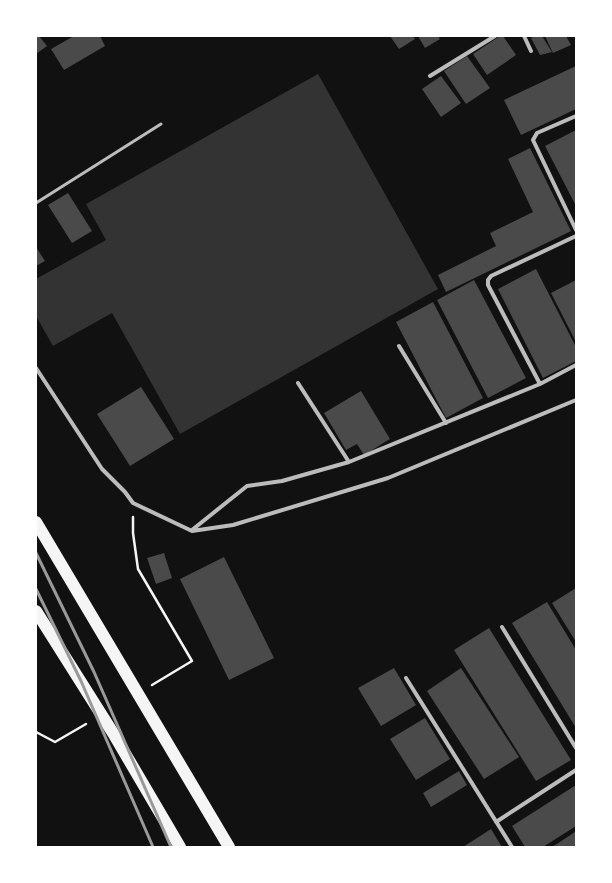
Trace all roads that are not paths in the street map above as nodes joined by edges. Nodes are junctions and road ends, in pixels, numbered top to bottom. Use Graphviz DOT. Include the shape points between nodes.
graph roads {
  1 [pos="495,36"];
  2 [pos="524,36"];
  3 [pos="531,51"];
  4 [pos="430,76"];
  5 [pos="576,116"];
  6 [pos="161,124"];
  7 [pos="36,203"];
  8 [pos="576,230"];
  9 [pos="576,236"];
  10 [pos="398,346"];
  11 [pos="576,365"];
  12 [pos="36,368"];
  13 [pos="298,383"];
  14 [pos="540,384"];
  15 [pos="576,400"];
  16 [pos="446,423"];
  17 [pos="349,462"];
  18 [pos="36,522"];
  19 [pos="192,531"];
  20 [pos="36,611"];
  21 [pos="502,627"];
  22 [pos="406,678"];
  23 [pos="576,748"];
  24 [pos="576,770"];
  25 [pos="496,822"];
  26 [pos="180,847"];
  27 [pos="229,847"];
  28 [pos="512,847"];
  1 -- 4 [label="street"];
  2 -- 3 [label="street"];
  5 -- 8 [label="street" via="537,133 533,140"];
  6 -- 7 [label="lane"];
  9 -- 14 [label="street" via="491,276 488,280 488,285"];
  10 -- 16 [label="street"];
  11 -- 14 [label="street"];
  12 -- 19 [label="street" via="102,469 133,503"];
  13 -- 17 [label="street"];
  14 -- 16 [label="street"];
  15 -- 19 [label="street" via="388,478 233,525"];
  16 -- 17 [label="street"];
  17 -- 19 [label="street" via="282,481 247,486"];
  18 -- 27 [label="highway"];
  20 -- 26 [label="highway"];
  21 -- 23 [label="street"];
  22 -- 25 [label="street"];
  24 -- 25 [label="street"];
  25 -- 28 [label="street"];
}
